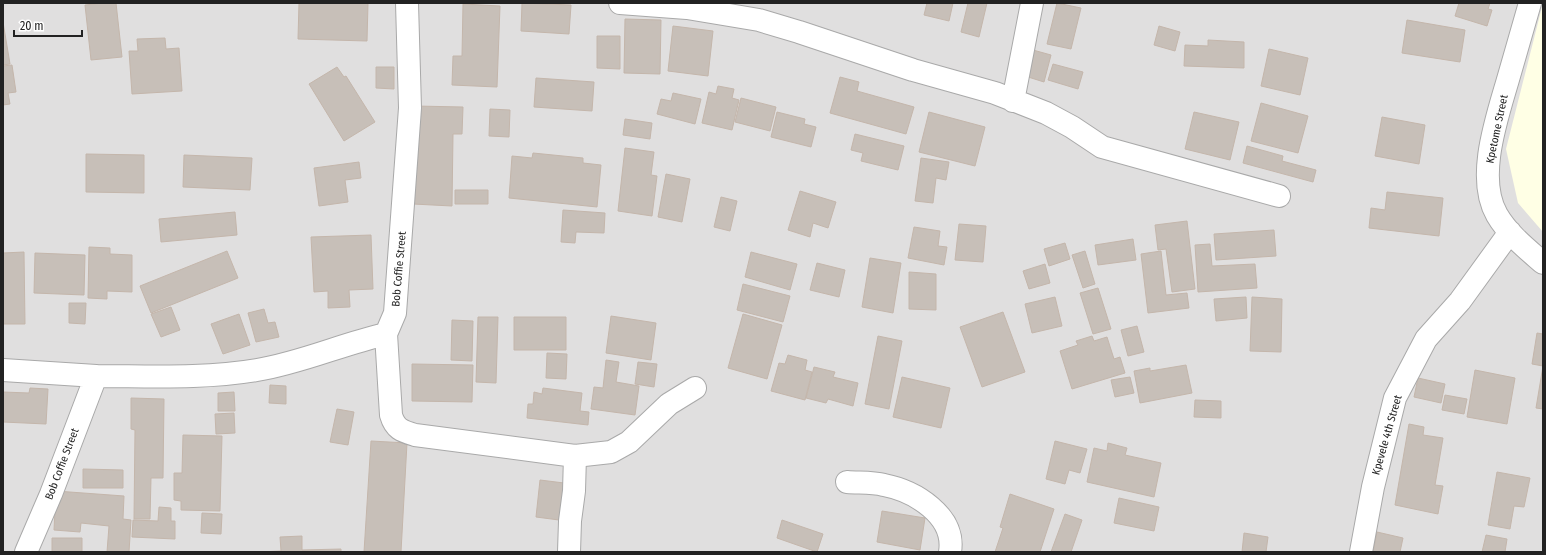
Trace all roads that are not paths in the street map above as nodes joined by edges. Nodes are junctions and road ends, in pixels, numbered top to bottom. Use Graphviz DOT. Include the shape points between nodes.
graph roads {
  1 [pos="407,3"];
  2 [pos="620,3"];
  3 [pos="1032,3"];
  4 [pos="1530,3"];
  5 [pos="1013,101"];
  6 [pos="1278,196"];
  7 [pos="1510,232"];
  8 [pos="1543,263"];
  9 [pos="386,334"];
  10 [pos="3,370"];
  11 [pos="96,376"];
  12 [pos="696,388"];
  13 [pos="575,456"];
  14 [pos="847,482"];
  15 [pos="26,552"];
  16 [pos="569,552"];
  17 [pos="950,552"];
  18 [pos="1361,552"];
  1 -- 9 [label="street, Bob Coffie Street" via="409,131 395,313"];
  2 -- 5 [label="street" via="687,8 759,20 913,70 995,93"];
  3 -- 5 [label="street"];
  4 -- 7 [label="street, Kpetome Street" via="1498,114 1490,153 1488,177 1491,197 1497,215"];
  5 -- 6 [label="street" via="1072,126 1102,146"];
  7 -- 8 [label="street, Kpetome Street"];
  7 -- 18 [label="street, Kpevele 4th Street" via="1460,301 1426,339 1395,398 1372,487"];
  9 -- 11 [label="street" via="316,356 258,370 183,377"];
  9 -- 13 [label="street" via="391,416 396,427 402,431 453,441"];
  10 -- 11 [label="street"];
  11 -- 15 [label="street, Bob Coffie Street" via="52,494"];
  12 -- 13 [label="street" via="669,404 621,448 611,452"];
  13 -- 16 [label="street"];
  14 -- 17 [label="street" via="884,485 903,490 926,503 948,529"];
}
